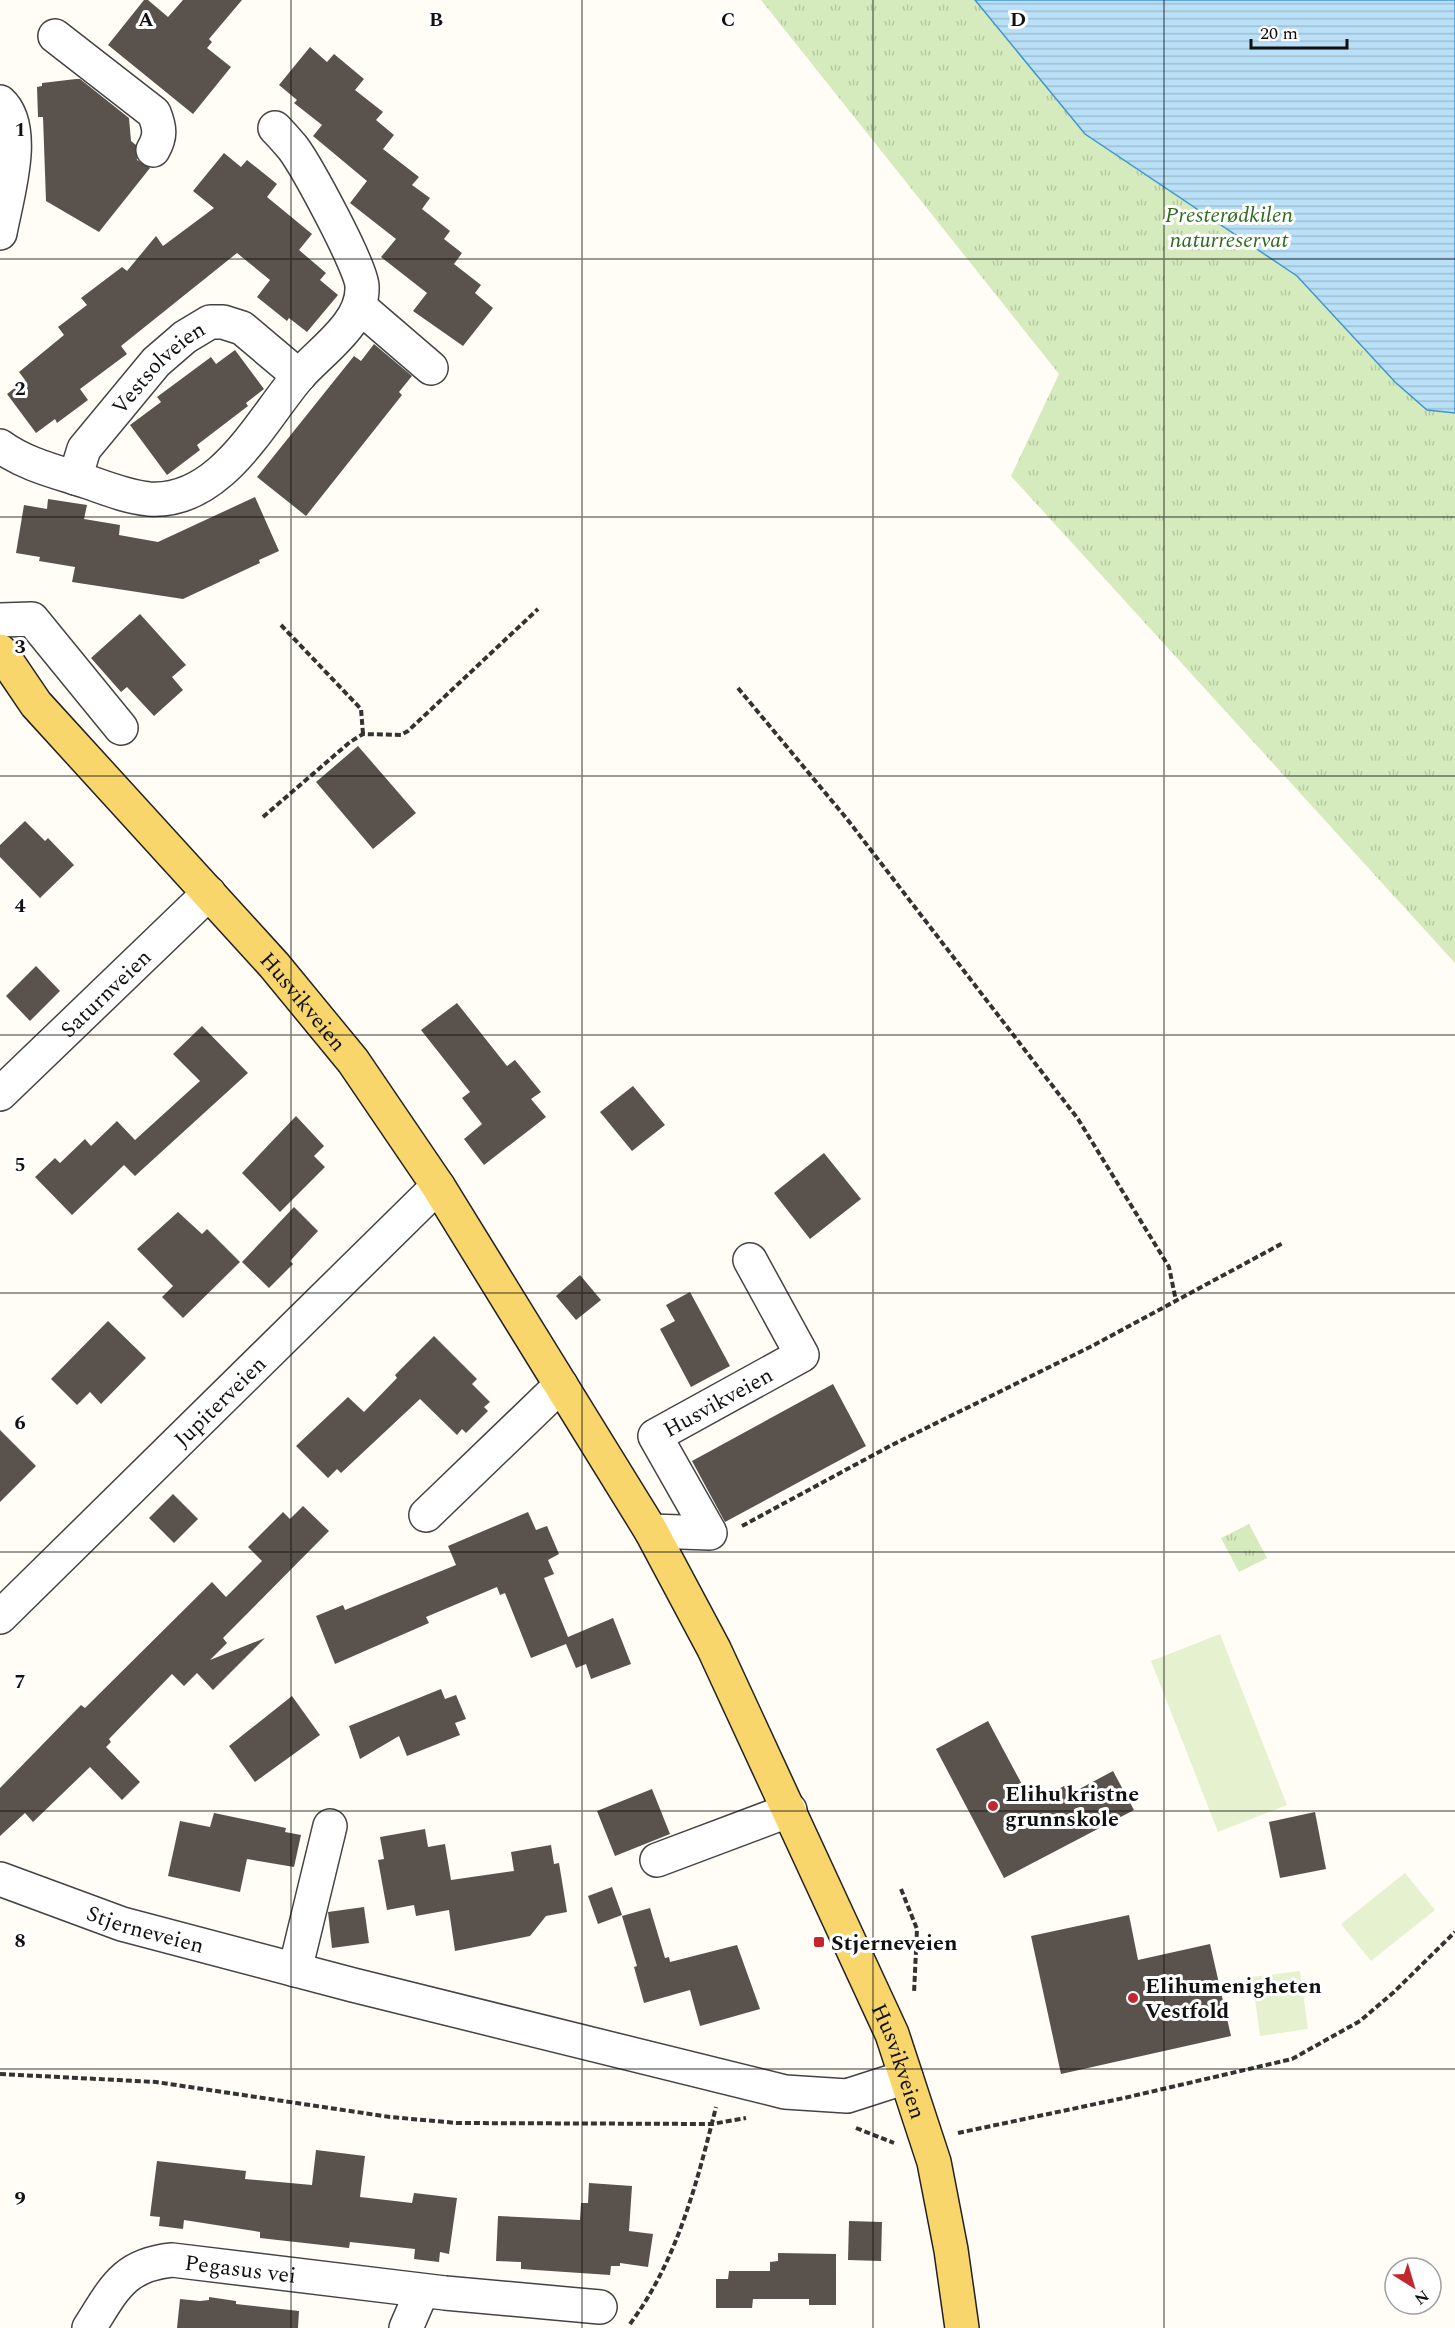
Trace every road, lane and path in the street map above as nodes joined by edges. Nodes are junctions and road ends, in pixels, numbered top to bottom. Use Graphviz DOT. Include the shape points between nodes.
graph roads {
  1 [pos="55,36"];
  2 [pos="0,102"];
  3 [pos="275,128"];
  4 [pos="153,150"];
  5 [pos="0,233"];
  6 [pos="360,307"];
  7 [pos="431,368"];
  8 [pos="299,376"];
  9 [pos="0,446"];
  10 [pos="75,478"];
  11 [pos="538,609"];
  12 [pos="0,620"];
  13 [pos="281,625"];
  14 [pos="3,661"];
  15 [pos="738,688"];
  16 [pos="121,728"];
  17 [pos="363,734"];
  18 [pos="263,817"];
  19 [pos="209,893"];
  20 [pos="0,1094"];
  21 [pos="438,1186"];
  22 [pos="1283,1243"];
  23 [pos="750,1260"];
  24 [pos="1176,1301"];
  25 [pos="561,1384"];
  26 [pos="426,1515"];
  27 [pos="651,1531"];
  28 [pos="710,1533"];
  29 [pos="0,1617"];
  30 [pos="790,1810"];
  31 [pos="330,1826"];
  32 [pos="657,1860"];
  33 [pos="0,1879"];
  34 [pos="901,1889"];
  35 [pos="1455,1932"];
  36 [pos="295,1970"];
  37 [pos="914,1993"];
  38 [pos="0,2074"];
  39 [pos="906,2077"];
  40 [pos="951,2134"];
  41 [pos="422,2291"];
  42 [pos="600,2307"];
  43 [pos="89,2328"];
  44 [pos="406,2328"];
  45 [pos="627,2328"];
  46 [pos="962,2328"];
  1 -- 4 [label="street" via="154,113 160,128"];
  2 -- 5 [label="street" via="7,108 13,125 15,148"];
  3 -- 6 [label="street" via="311,178 347,248 362,285"];
  6 -- 7 [label="street"];
  6 -- 8 [label="street"];
  8 -- 10 [label="street" via="236,458 197,488 151,499"];
  8 -- 10 [label="street, Vestsolveien" via="242,327 210,322 156,362 84,449"];
  9 -- 10 [label="street" via="17,458"];
  11 -- 17 [label="path" via="408,731 400,735"];
  12 -- 16 [label="street" via="32,619"];
  13 -- 17 [label="path" via="362,709"];
  14 -- 19 [label="main road, Husvikveien" via="78,752"];
  15 -- 24 [label="path" via="847,819 1078,1119 1170,1267"];
  17 -- 18 [label="path"];
  19 -- 20 [label="street, Saturnveien"];
  19 -- 21 [label="main road, Husvikveien" via="353,1061"];
  21 -- 25 [label="main road, Husvikveien"];
  21 -- 29 [label="street, Jupiterveien"];
  22 -- 24 [label="path"];
  23 -- 28 [label="street, Husvikveien" via="802,1355 655,1436"];
  24 -- 28 [label="path" via="890,1446 739,1528"];
  25 -- 26 [label="street"];
  25 -- 27 [label="main road, Husvikveien"];
  27 -- 28 [label="street"];
  27 -- 30 [label="main road, Husvikveien" via="714,1649"];
  30 -- 32 [label="street"];
  30 -- 39 [label="main road, Husvikveien" via="892,2034"];
  31 -- 36 [label="street"];
  33 -- 36 [label="street, Stjerneveien" via="122,1924"];
  34 -- 37 [label="path" via="917,1929"];
  35 -- 40 [label="path" via="1360,2021 1292,2059"];
  36 -- 39 [label="street, Stjerneveien" via="785,2092 847,2096"];
  38 -- 45 [label="path" via="156,2082 390,2117 457,2123 712,2124 677,2241 650,2297"];
  39 -- 46 [label="main road, Husvikveien" via="934,2163"];
  41 -- 42 [label="street, Pegasus vei"];
  41 -- 43 [label="street, Pegasus vei" via="231,2265 149,2262 132,2271 116,2287"];
  41 -- 44 [label="street"];
}
